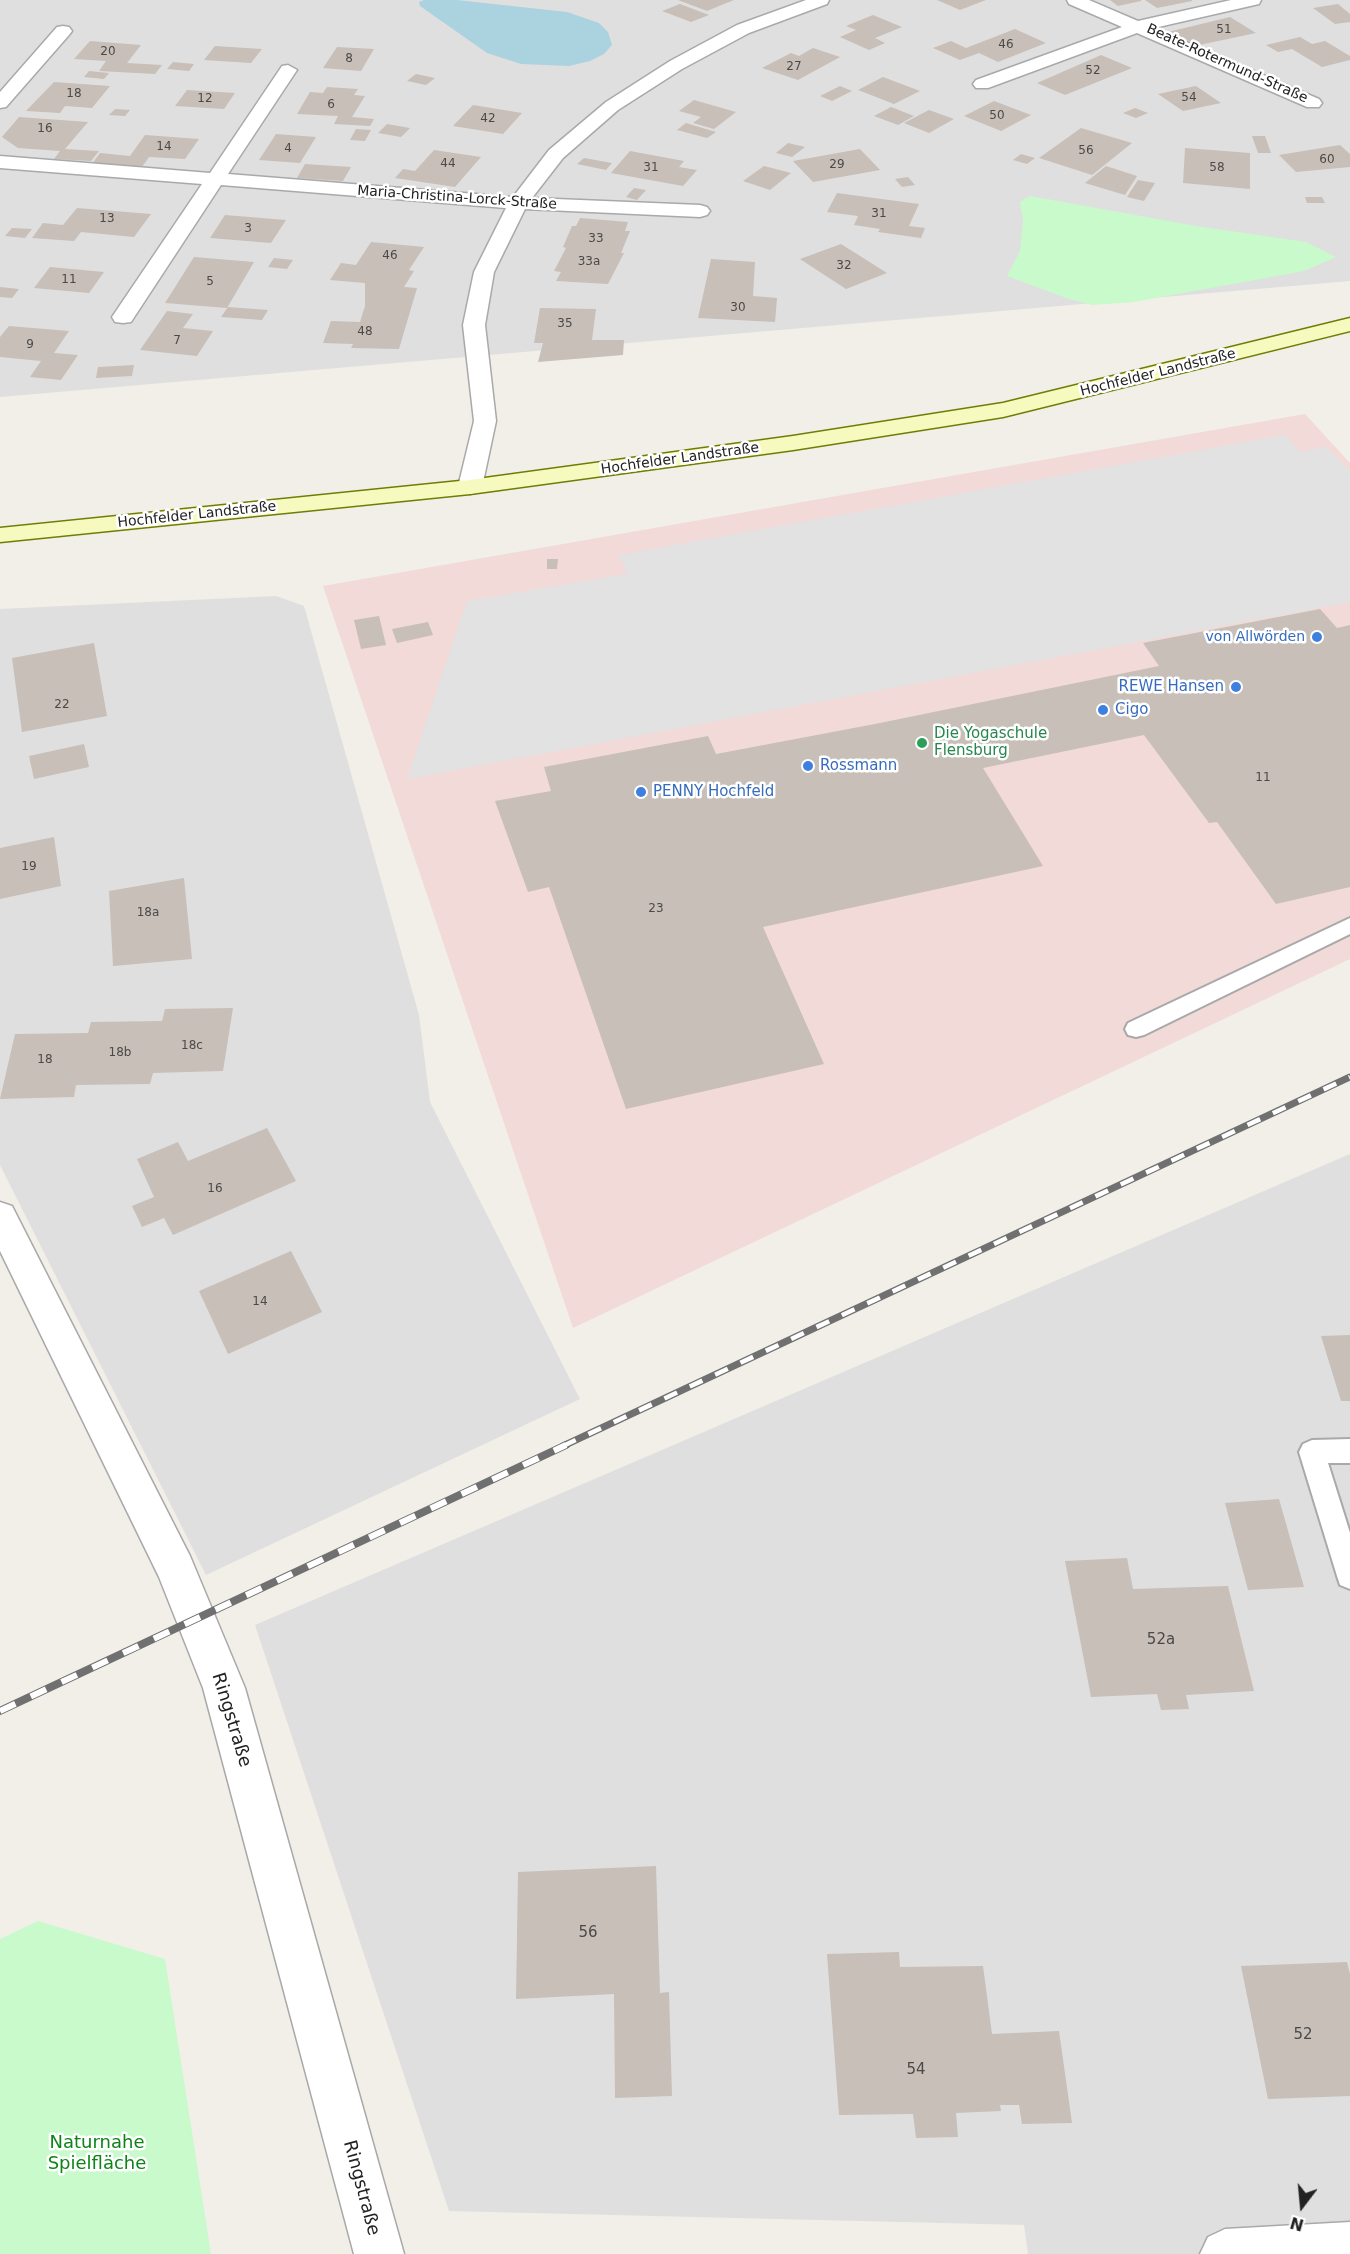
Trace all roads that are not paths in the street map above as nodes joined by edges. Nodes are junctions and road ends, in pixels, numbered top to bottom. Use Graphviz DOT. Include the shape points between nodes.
graph roads {
  1 [pos="821,0"];
  2 [pos="1075,0"];
  3 [pos="1253,0"];
  4 [pos="1140,26"];
  5 [pos="63,31"];
  6 [pos="288,70"];
  7 [pos="982,84"];
  8 [pos="0,103"];
  9 [pos="1313,103"];
  10 [pos="0,162"];
  11 [pos="215,179"];
  12 [pos="518,203"];
  13 [pos="700,211"];
  14 [pos="123,317"];
  15 [pos="1350,324"];
  16 [pos="470,487"];
  17 [pos="0,535"];
  18 [pos="1350,925"];
  19 [pos="1136,1029"];
  20 [pos="0,1216"];
  21 [pos="1350,1451"];
  22 [pos="1350,1576"];
  23 [pos="1350,2247"];
  24 [pos="379,2254"];
  25 [pos="1225,2254"];
  1 -- 12 [label="street" via="743,30 676,65 612,106 556,154"];
  2 -- 4 [label="street, Beate-Rotermund-Straße"];
  3 -- 4 [label="street, Beate-Rotermund-Straße"];
  4 -- 7 [label="street, Beate-Rotermund-Straße"];
  4 -- 9 [label="street, Beate-Rotermund-Straße"];
  5 -- 8 [label="street"];
  6 -- 11 [label="street"];
  10 -- 11 [label="street, Maria-Christina-Lorck-Straße"];
  11 -- 12 [label="street, Maria-Christina-Lorck-Straße"];
  11 -- 14 [label="street"];
  12 -- 13 [label="street, Maria-Christina-Lorck-Straße"];
  12 -- 16 [label="street" via="483,272 474,325 485,421"];
  15 -- 16 [label="main road, Hochfelder Landstraße" via="1003,410"];
  16 -- 17 [label="main road, Hochfelder Landstraße"];
  18 -- 19 [label="lane"];
  20 -- 24 [label="street, Ringstraße" via="176,1569 224,1688"];
  21 -- 22 [label="lane" via="1312,1452"];
  23 -- 25 [label="street"];
}
